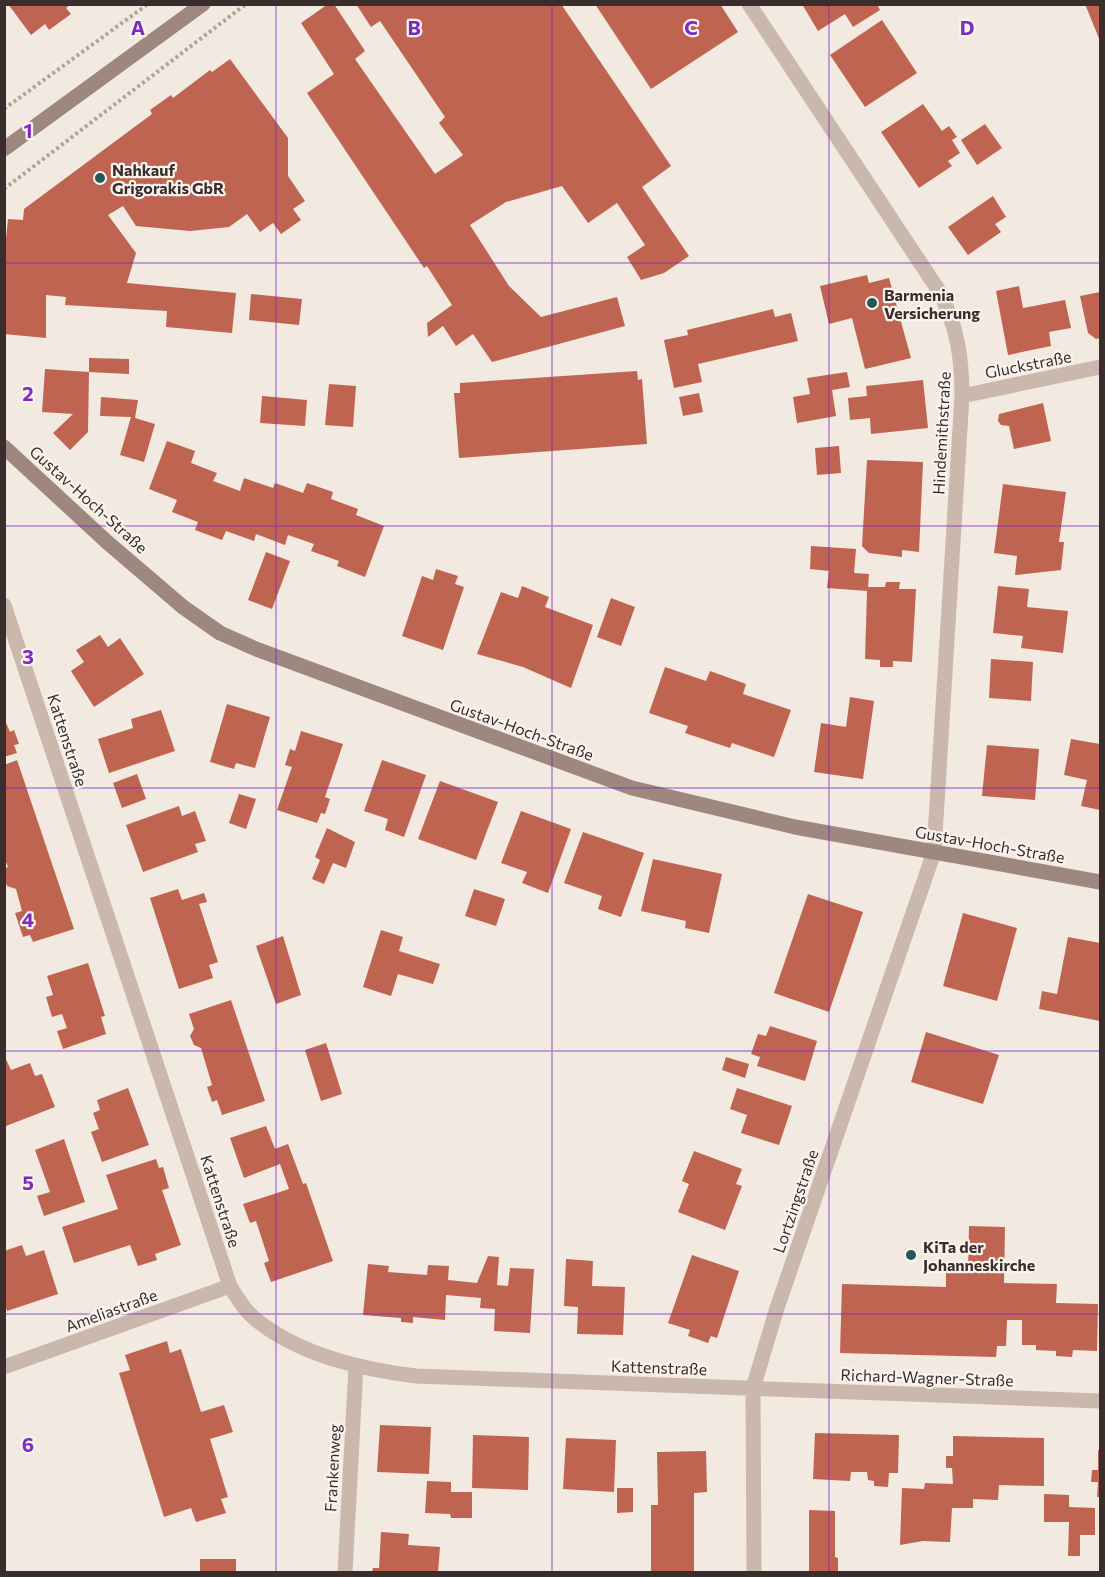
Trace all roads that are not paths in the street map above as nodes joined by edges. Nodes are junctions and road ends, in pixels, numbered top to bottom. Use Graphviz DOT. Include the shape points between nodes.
graph roads {
  1 [pos="203,4"];
  2 [pos="749,4"];
  3 [pos="4,148"];
  4 [pos="1101,368"];
  5 [pos="962,396"];
  6 [pos="4,447"];
  7 [pos="4,605"];
  8 [pos="934,852"];
  9 [pos="1101,882"];
  10 [pos="230,1286"];
  11 [pos="356,1366"];
  12 [pos="4,1367"];
  13 [pos="753,1388"];
  14 [pos="1101,1401"];
  15 [pos="345,1572"];
  16 [pos="754,1572"];
  1 -- 3 [label="main road"];
  2 -- 5 [label="street, Hindemithstraße" via="939,291 958,336"];
  4 -- 5 [label="street, Gluckstraße"];
  5 -- 8 [label="street, Hindemithstraße"];
  6 -- 8 [label="main road, Gustav-Hoch-Straße" via="183,607 220,633 632,788 795,827"];
  7 -- 10 [label="street, Kattenstraße"];
  8 -- 9 [label="main road, Gustav-Hoch-Straße"];
  8 -- 13 [label="street, Lortzingstraße"];
  10 -- 11 [label="street, Kattenstraße" via="243,1307 266,1327"];
  10 -- 12 [label="street, Ameliastraße"];
  11 -- 13 [label="street, Kattenstraße" via="416,1376"];
  11 -- 15 [label="street, Frankenweg"];
  13 -- 14 [label="street, Richard-Wagner-Straße"];
  13 -- 16 [label="street, Lortzingstraße"];
}
